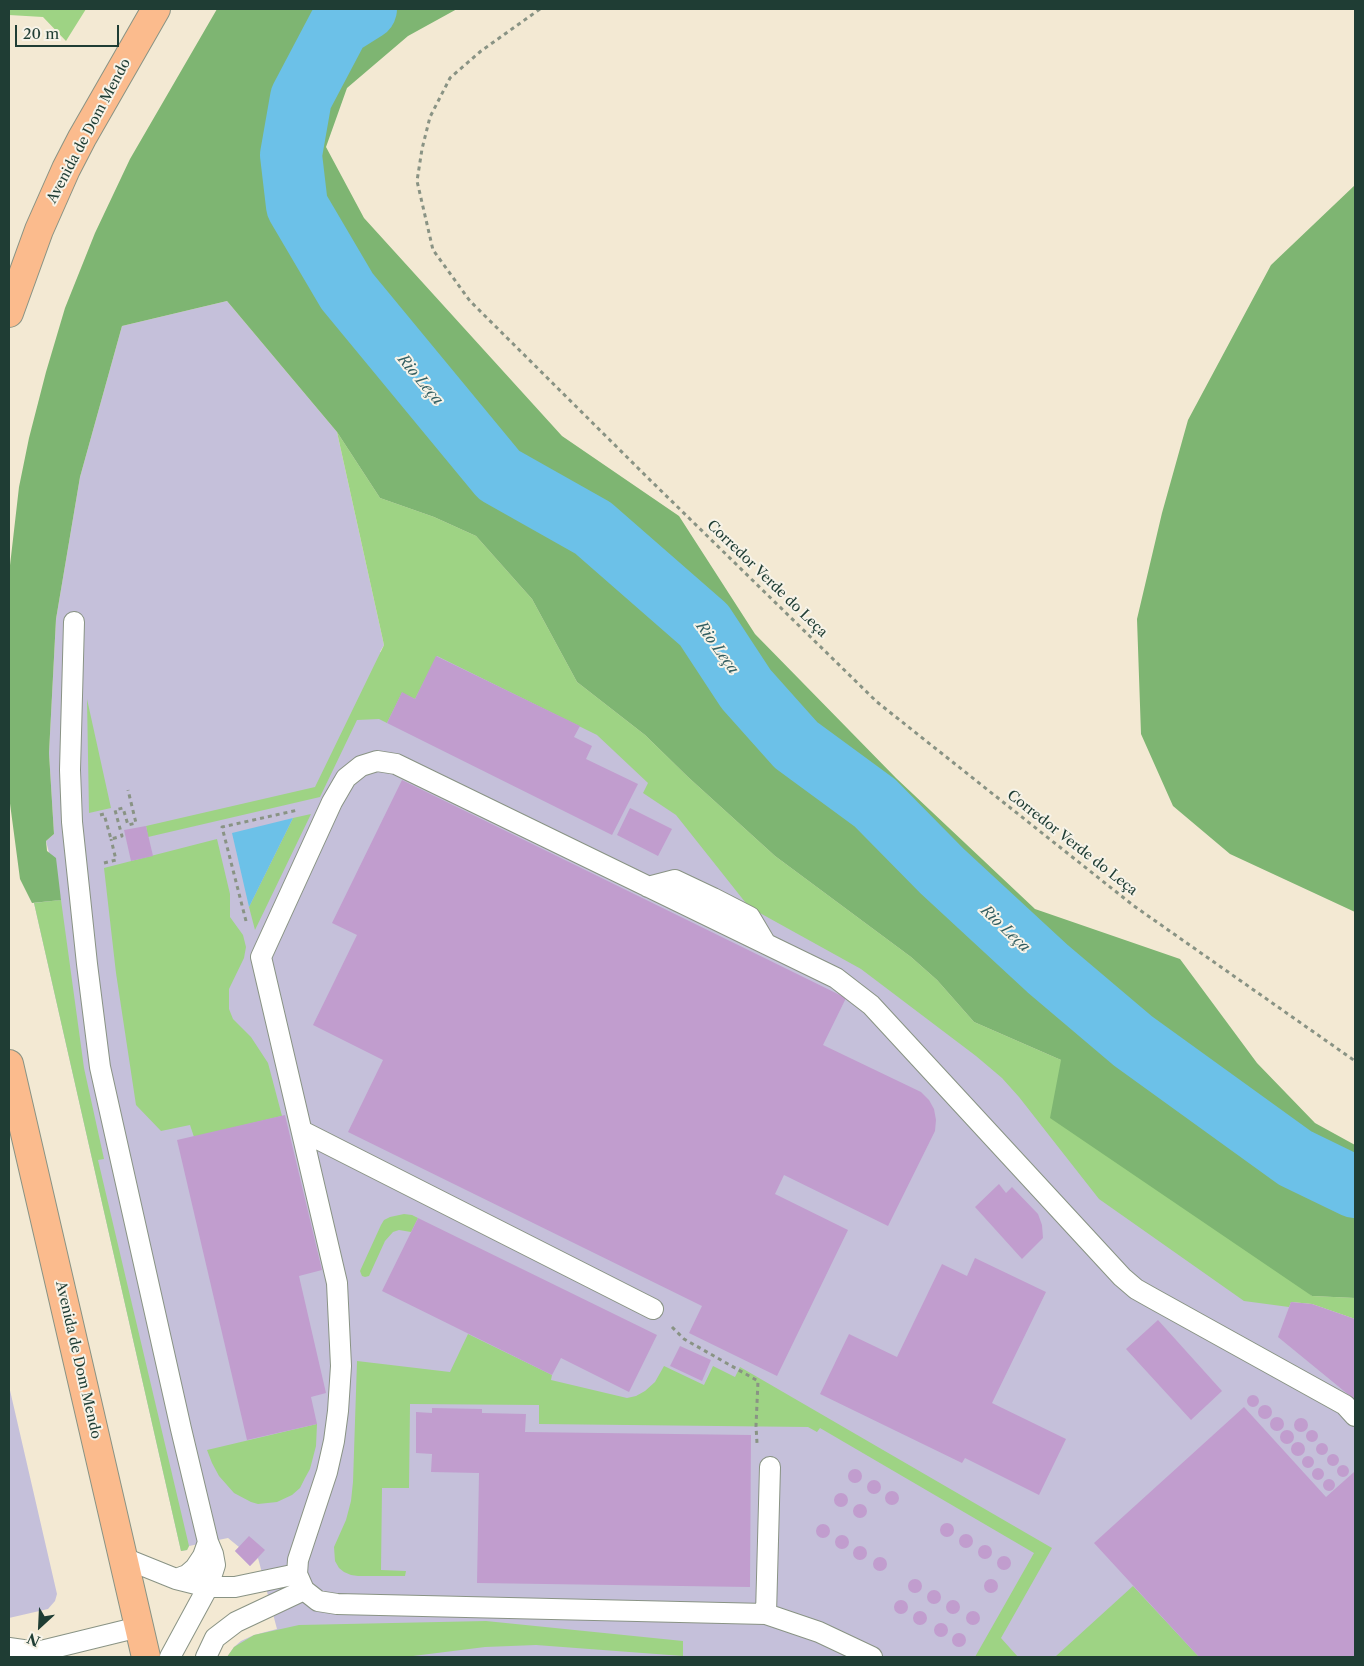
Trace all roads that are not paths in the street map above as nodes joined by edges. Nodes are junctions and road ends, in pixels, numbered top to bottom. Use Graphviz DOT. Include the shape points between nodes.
graph roads {
  1 [pos="156,9"];
  2 [pos="9,313"];
  3 [pos="74,622"];
  4 [pos="9,1064"];
  5 [pos="302,1131"];
  6 [pos="653,1309"];
  7 [pos="1355,1416"];
  8 [pos="770,1467"];
  9 [pos="208,1542"];
  10 [pos="124,1558"];
  11 [pos="176,1579"];
  12 [pos="300,1582"];
  13 [pos="208,1588"];
  14 [pos="766,1614"];
  15 [pos="139,1627"];
  16 [pos="9,1648"];
  17 [pos="146,1657"];
  18 [pos="170,1657"];
  19 [pos="206,1657"];
  20 [pos="872,1657"];
  1 -- 2 [label="main road, Avenida de Dom Mendo" via="66,169 39,230"];
  3 -- 9 [label="lane" via="70,770 72,822 100,1067"];
  4 -- 10 [label="main road, Avenida de Dom Mendo"];
  5 -- 6 [label="lane"];
  5 -- 7 [label="lane" via="261,957 346,778 361,766 377,761 396,764 836,978 871,1005 1122,1278 1136,1289 1345,1405"];
  5 -- 12 [label="lane" via="338,1283 341,1366 334,1441 298,1560"];
  8 -- 14 [label="lane"];
  9 -- 11 [label="lane" via="195,1568"];
  9 -- 13 [label="lane" via="215,1565"];
  10 -- 11 [label="lane"];
  10 -- 15 [label="main road, Avenida de Dom Mendo"];
  11 -- 13 [label="lane"];
  12 -- 13 [label="lane"];
  12 -- 14 [label="lane" via="318,1601 336,1604"];
  12 -- 19 [label="lane" via="215,1638"];
  13 -- 18 [label="lane"];
  14 -- 20 [label="lane" via="819,1632"];
  15 -- 16 [label="lane" via="37,1652"];
  15 -- 17 [label="main road, Avenida de Dom Mendo"];
}
